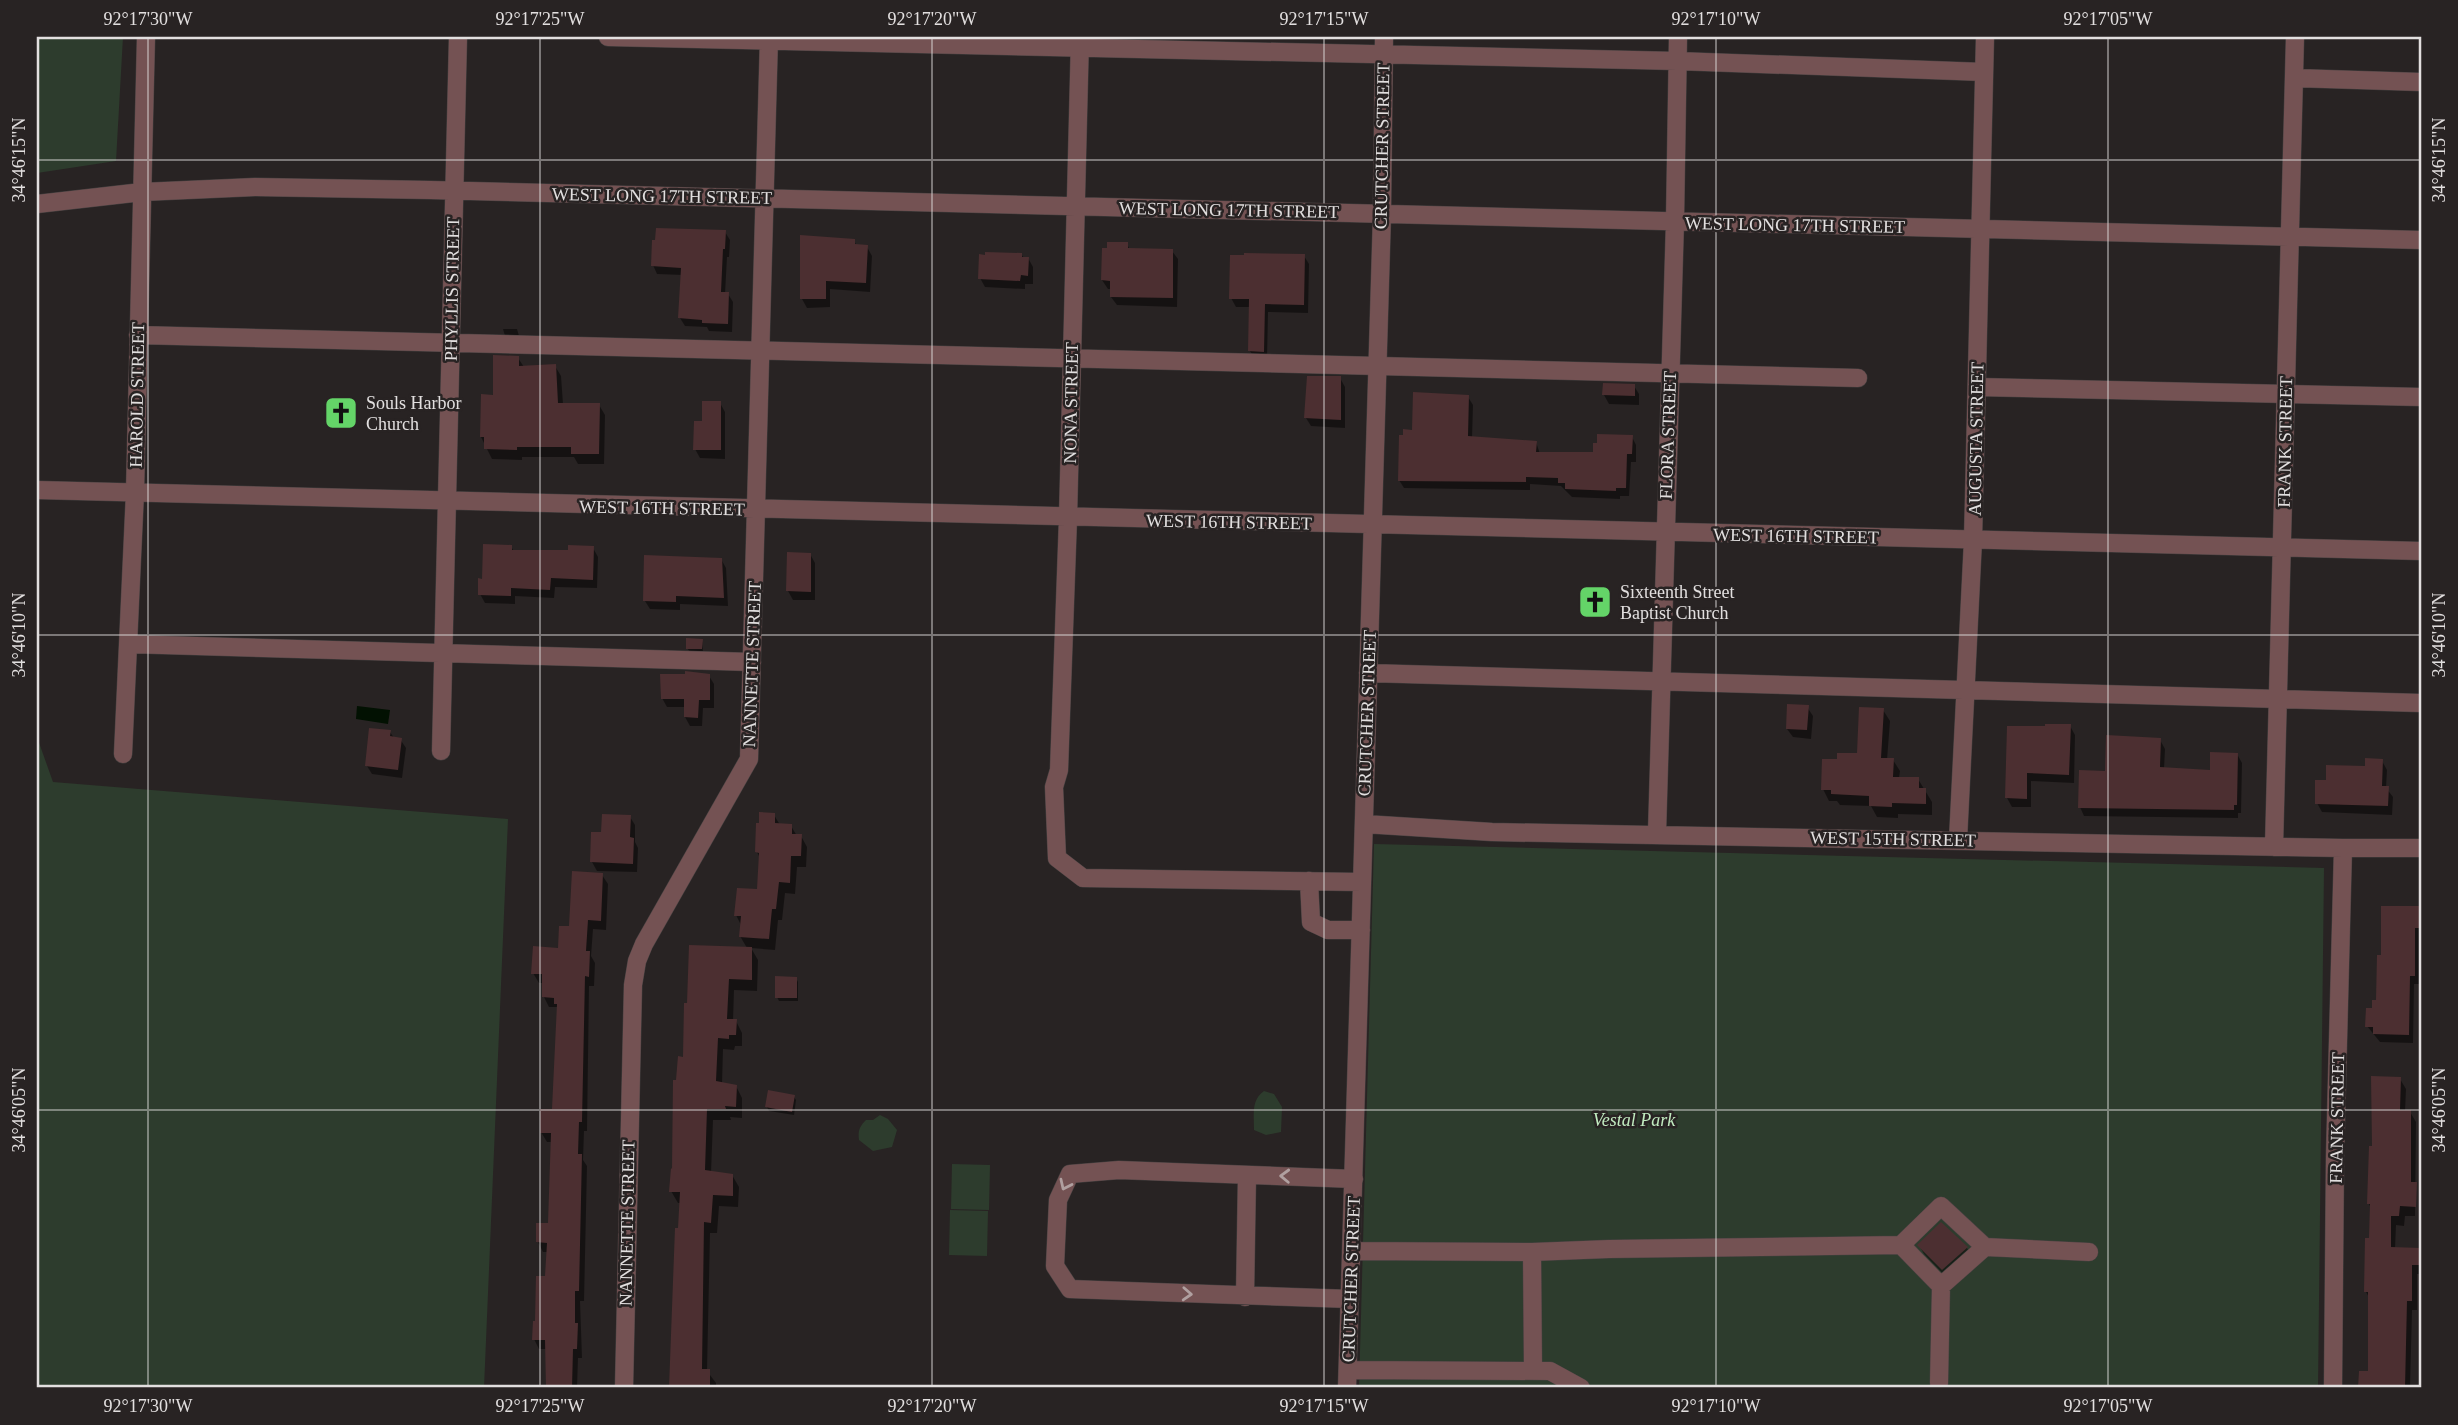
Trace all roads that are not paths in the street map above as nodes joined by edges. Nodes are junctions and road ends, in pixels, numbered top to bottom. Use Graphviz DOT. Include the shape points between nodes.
graph roads {
  1 [pos="146,37"];
  2 [pos="458,37"];
  3 [pos="608,37"];
  4 [pos="1678,37"];
  5 [pos="1985,37"];
  6 [pos="2295,37"];
  7 [pos="769,39"];
  8 [pos="1080,42"];
  9 [pos="1383,46"];
  10 [pos="1677,61"];
  11 [pos="1984,72"];
  12 [pos="2294,78"];
  13 [pos="2421,82"];
  14 [pos="454,191"];
  15 [pos="142,192"];
  16 [pos="764,199"];
  17 [pos="37,204"];
  18 [pos="1076,207"];
  19 [pos="1382,214"];
  20 [pos="1675,221"];
  21 [pos="1981,229"];
  22 [pos="2290,237"];
  23 [pos="2421,240"];
  24 [pos="138,335"];
  25 [pos="450,343"];
  26 [pos="760,350"];
  27 [pos="1072,358"];
  28 [pos="1378,366"];
  29 [pos="1670,373"];
  30 [pos="1858,378"];
  31 [pos="1977,387"];
  32 [pos="2286,394"];
  33 [pos="2421,397"];
  34 [pos="37,490"];
  35 [pos="135,492"];
  36 [pos="447,503"];
  37 [pos="756,510"];
  38 [pos="1068,518"];
  39 [pos="1373,526"];
  40 [pos="1666,533"];
  41 [pos="1973,540"];
  42 [pos="2282,548"];
  43 [pos="2421,551"];
  44 [pos="128,644"];
  45 [pos="443,653"];
  46 [pos="752,662"];
  47 [pos="1368,673"];
  48 [pos="1661,681"];
  49 [pos="1964,689"];
  50 [pos="2278,699"];
  51 [pos="2421,703"];
  52 [pos="441,751"];
  53 [pos="123,754"];
  54 [pos="1364,824"];
  55 [pos="1657,833"];
  56 [pos="1958,840"];
  57 [pos="2274,847"];
  58 [pos="2343,848"];
  59 [pos="2421,848"];
  60 [pos="1309,881"];
  61 [pos="1362,882"];
  62 [pos="1361,930"];
  63 [pos="1247,1175"];
  64 [pos="1353,1179"];
  65 [pos="1901,1245"];
  66 [pos="1985,1247"];
  67 [pos="1351,1251"];
  68 [pos="1532,1252"];
  69 [pos="2089,1252"];
  70 [pos="1941,1286"];
  71 [pos="1245,1297"];
  72 [pos="1350,1299"];
  73 [pos="1533,1369"];
  74 [pos="1348,1370"];
  75 [pos="1939,1383"];
  76 [pos="624,1388"];
  77 [pos="1347,1388"];
  78 [pos="1581,1388"];
  79 [pos="2333,1388"];
  1 -- 15 [label="street, HAROLD STREET"];
  2 -- 14 [label="street, PHYLLIS STREET"];
  3 -- 7 [label="street"];
  4 -- 10 [label="street, FLORA STREET"];
  5 -- 11 [label="street, AUGUSTA STREET"];
  6 -- 12 [label="street, FRANK STREET"];
  7 -- 8 [label="street"];
  7 -- 16 [label="street, NANNETTE STREET"];
  8 -- 9 [label="street"];
  8 -- 18 [label="street, NONA STREET"];
  9 -- 10 [label="street"];
  9 -- 19 [label="street, CRUTCHER STREET"];
  10 -- 11 [label="street"];
  10 -- 20 [label="street, FLORA STREET"];
  11 -- 21 [label="street, AUGUSTA STREET"];
  12 -- 13 [label="street"];
  12 -- 22 [label="street, FRANK STREET"];
  14 -- 15 [label="street, WEST LONG 17TH STREET" via="255,187"];
  14 -- 16 [label="street, WEST LONG 17TH STREET"];
  14 -- 25 [label="street, PHYLLIS STREET"];
  15 -- 17 [label="street, WEST LONG 17TH STREET"];
  15 -- 24 [label="street, HAROLD STREET"];
  16 -- 18 [label="street, WEST LONG 17TH STREET"];
  16 -- 26 [label="street, NANNETTE STREET"];
  18 -- 19 [label="street, WEST LONG 17TH STREET"];
  18 -- 27 [label="street, NONA STREET"];
  19 -- 20 [label="street, WEST LONG 17TH STREET"];
  19 -- 28 [label="street, CRUTCHER STREET"];
  20 -- 21 [label="street, WEST LONG 17TH STREET"];
  20 -- 29 [label="street, FLORA STREET"];
  21 -- 22 [label="street, WEST LONG 17TH STREET"];
  21 -- 31 [label="street, AUGUSTA STREET"];
  22 -- 23 [label="street, WEST LONG 17TH STREET"];
  22 -- 32 [label="street, FRANK STREET"];
  24 -- 25 [label="street"];
  24 -- 35 [label="street, HAROLD STREET"];
  25 -- 26 [label="street"];
  25 -- 36 [label="street, PHYLLIS STREET"];
  26 -- 27 [label="street"];
  26 -- 37 [label="street, NANNETTE STREET"];
  27 -- 28 [label="street"];
  27 -- 38 [label="street, NONA STREET"];
  28 -- 29 [label="street"];
  28 -- 39 [label="street, CRUTCHER STREET"];
  29 -- 30 [label="street"];
  29 -- 40 [label="street, FLORA STREET"];
  31 -- 32 [label="street"];
  31 -- 41 [label="street, AUGUSTA STREET"];
  32 -- 33 [label="street"];
  32 -- 42 [label="street, FRANK STREET"];
  34 -- 35 [label="street, WEST 16TH STREET"];
  35 -- 36 [label="street, WEST 16TH STREET"];
  35 -- 44 [label="street, HAROLD STREET"];
  36 -- 37 [label="street, WEST 16TH STREET"];
  36 -- 45 [label="street, PHYLLIS STREET"];
  37 -- 38 [label="street, WEST 16TH STREET"];
  37 -- 46 [label="street, NANNETTE STREET"];
  38 -- 39 [label="street, WEST 16TH STREET"];
  38 -- 60 [label="street, NONA STREET" via="1059,770 1054,788 1057,858 1083,878"];
  39 -- 40 [label="street, WEST 16TH STREET"];
  39 -- 47 [label="street, CRUTCHER STREET"];
  40 -- 41 [label="street, WEST 16TH STREET"];
  40 -- 48 [label="street, FLORA STREET"];
  41 -- 42 [label="street, WEST 16TH STREET"];
  41 -- 49 [label="street, AUGUSTA STREET"];
  42 -- 43 [label="street, WEST 16TH STREET"];
  42 -- 50 [label="street, FRANK STREET"];
  44 -- 45 [label="street"];
  44 -- 53 [label="street, HAROLD STREET"];
  45 -- 46 [label="street"];
  45 -- 52 [label="street, PHYLLIS STREET"];
  46 -- 76 [label="street, NANNETTE STREET" via="749,760 637,961"];
  47 -- 48 [label="street"];
  47 -- 54 [label="street, CRUTCHER STREET"];
  48 -- 49 [label="street"];
  48 -- 55 [label="street, FLORA STREET"];
  49 -- 50 [label="street"];
  49 -- 56 [label="street, AUGUSTA STREET"];
  50 -- 51 [label="street"];
  50 -- 57 [label="street, FRANK STREET"];
  54 -- 55 [label="street, WEST 15TH STREET" via="1492,832"];
  54 -- 61 [label="street, CRUTCHER STREET"];
  55 -- 56 [label="street, WEST 15TH STREET"];
  56 -- 57 [label="street, WEST 15TH STREET"];
  57 -- 58 [label="street, WEST 15TH STREET"];
  58 -- 59 [label="street, WEST 15TH STREET"];
  58 -- 79 [label="street, FRANK STREET"];
  60 -- 61 [label="street"];
  60 -- 62 [label="street" via="1311,922 1328,930"];
  61 -- 62 [label="street, CRUTCHER STREET"];
  62 -- 64 [label="street, CRUTCHER STREET"];
  64 -- 63 [label="street, one-way"];
  63 -- 71 [label="street"];
  63 -- 71 [label="street, one-way" via="1119,1170 1070,1174 1058,1200 1055,1266 1070,1289"];
  64 -- 67 [label="street, CRUTCHER STREET"];
  65 -- 66 [label="street" via="1941,1206"];
  65 -- 68 [label="street"];
  65 -- 70 [label="street"];
  66 -- 69 [label="street"];
  66 -- 70 [label="street"];
  67 -- 68 [label="street"];
  67 -- 72 [label="street, CRUTCHER STREET"];
  68 -- 73 [label="street"];
  70 -- 75 [label="street"];
  71 -- 72 [label="street"];
  72 -- 74 [label="street, CRUTCHER STREET"];
  73 -- 74 [label="street"];
  73 -- 78 [label="street" via="1550,1371"];
  74 -- 77 [label="street, CRUTCHER STREET"];
}
